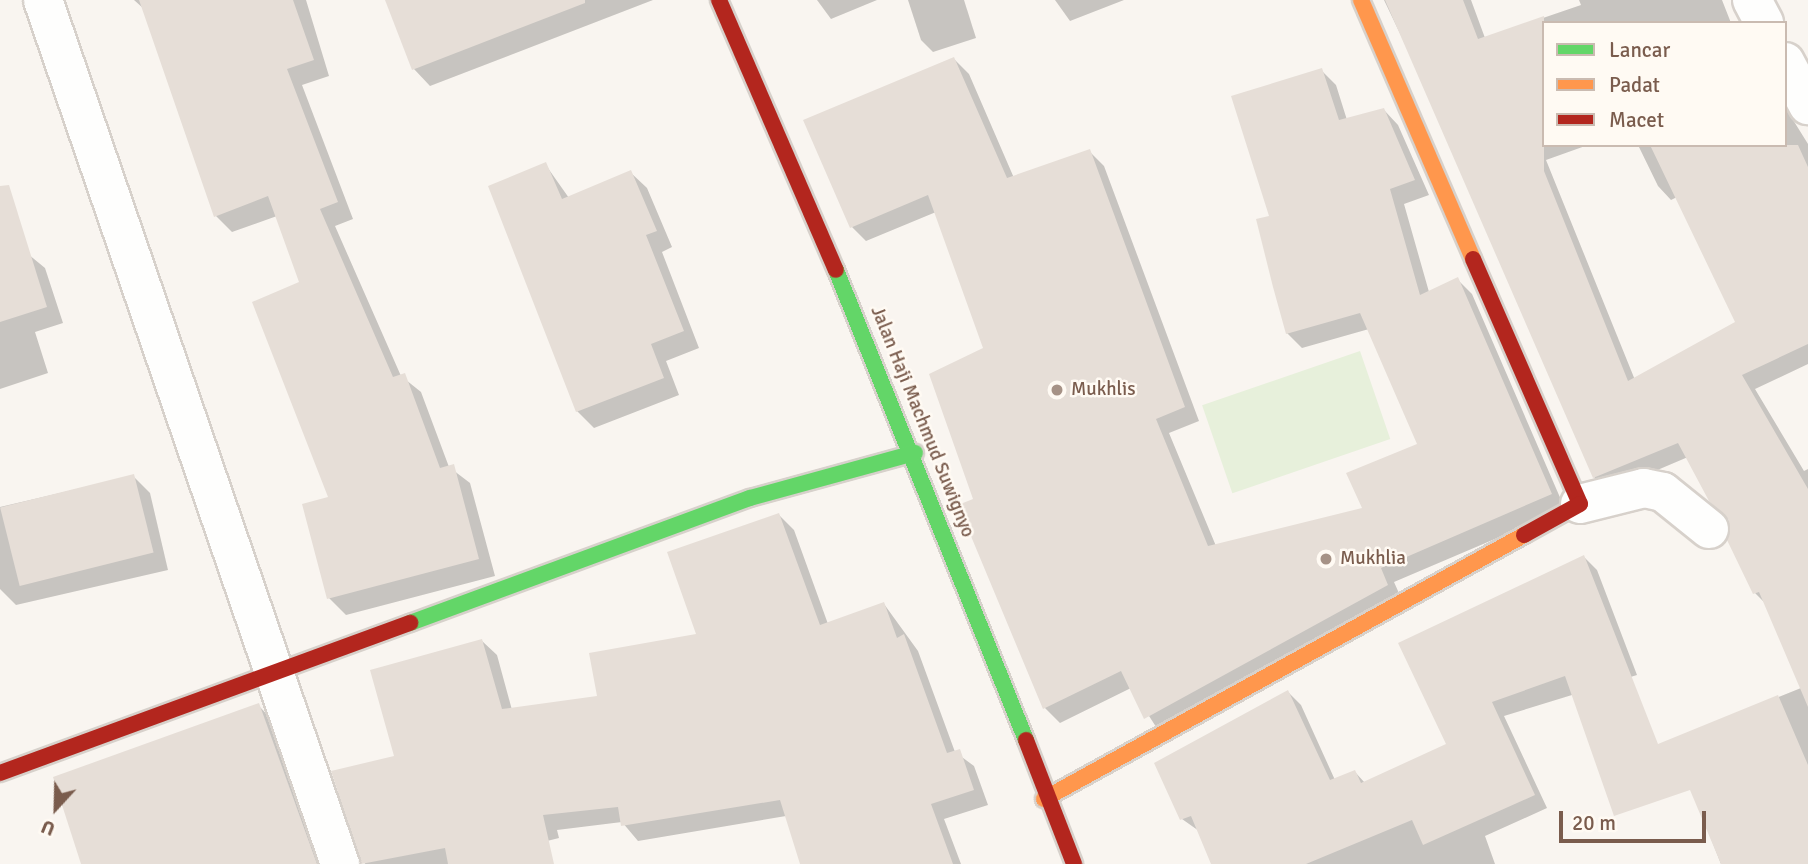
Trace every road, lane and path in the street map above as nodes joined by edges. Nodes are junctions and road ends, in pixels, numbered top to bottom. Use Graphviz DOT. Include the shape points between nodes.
graph roads {
  1 [pos="43,0"];
  2 [pos="719,0"];
  3 [pos="1361,0"];
  4 [pos="1752,0"];
  5 [pos="1763,21"];
  6 [pos="1787,66"];
  7 [pos="1808,105"];
  8 [pos="915,453"];
  9 [pos="1580,504"];
  10 [pos="1709,529"];
  11 [pos="276,675"];
  12 [pos="0,773"];
  13 [pos="1044,799"];
  14 [pos="340,864"];
  15 [pos="1074,864"];
  1 -- 11 [label="street"];
  2 -- 8 [label="street, Jalan Haji Machmud Suwignyo"];
  3 -- 9 [label="street"];
  4 -- 5 [label="street"];
  6 -- 7 [label="street"];
  8 -- 11 [label="street" via="750,498"];
  8 -- 13 [label="street, Jalan Haji Machmud Suwignyo"];
  9 -- 10 [label="street" via="1644,488 1663,492"];
  9 -- 13 [label="street"];
  11 -- 12 [label="street"];
  11 -- 14 [label="street"];
  13 -- 15 [label="street, Jalan Haji Machmud Suwignyo"];
}
